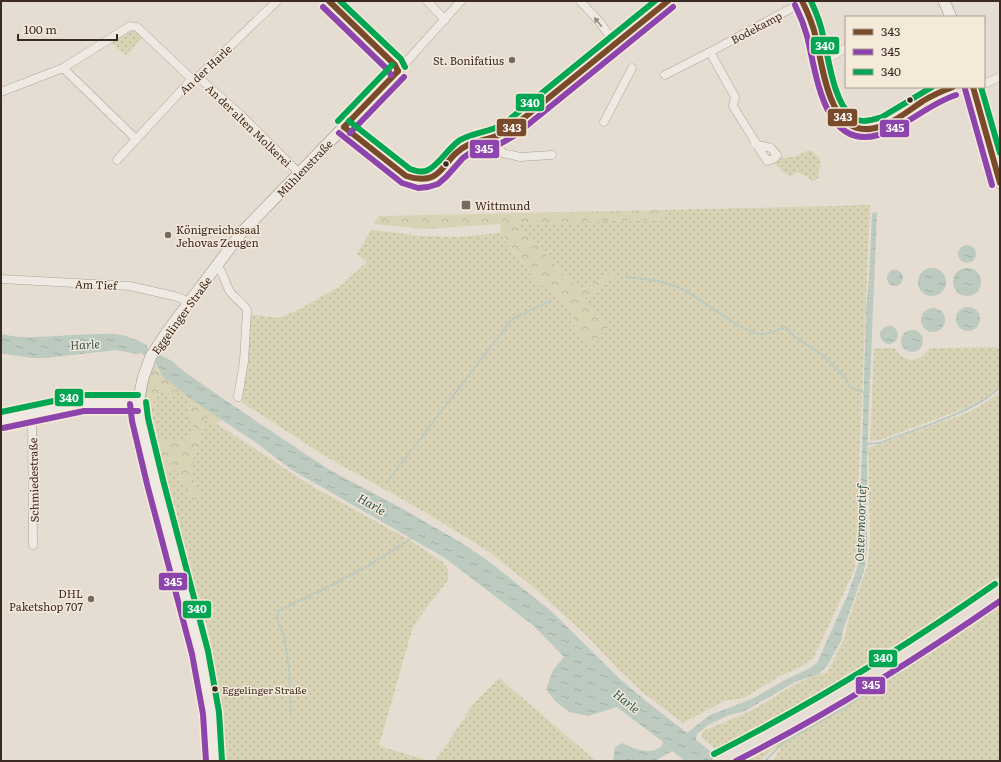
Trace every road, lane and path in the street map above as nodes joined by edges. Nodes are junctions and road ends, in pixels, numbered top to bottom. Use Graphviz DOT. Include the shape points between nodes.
graph roads {
  1 [pos="277,1"];
  2 [pos="329,1"];
  3 [pos="427,1"];
  4 [pos="461,1"];
  5 [pos="580,1"];
  6 [pos="668,1"];
  7 [pos="802,1"];
  8 [pos="944,1"];
  9 [pos="951,16"];
  10 [pos="445,20"];
  11 [pos="615,44"];
  12 [pos="845,49"];
  13 [pos="710,52"];
  14 [pos="821,63"];
  15 [pos="63,68"];
  16 [pos="632,68"];
  17 [pos="398,71"];
  18 [pos="665,75"];
  19 [pos="1000,77"];
  20 [pos="195,78"];
  21 [pos="985,84"];
  22 [pos="950,88"];
  23 [pos="973,88"];
  24 [pos="1,92"];
  25 [pos="604,122"];
  26 [pos="344,127"];
  27 [pos="136,139"];
  28 [pos="491,139"];
  29 [pos="756,144"];
  30 [pos="552,155"];
  31 [pos="117,160"];
  32 [pos="299,173"];
  33 [pos="1000,183"];
  34 [pos="261,212"];
  35 [pos="217,265"];
  36 [pos="1,279"];
  37 [pos="189,302"];
  38 [pos="238,397"];
  39 [pos="138,403"];
  40 [pos="31,414"];
  41 [pos="1,420"];
  42 [pos="33,545"];
  43 [pos="1000,591"];
  44 [pos="723,758"];
  45 [pos="214,761"];
  1 -- 20 [label="street, An der Harle"];
  2 -- 17 [label="street" via="395,65"];
  3 -- 10 [label="street"];
  4 -- 10 [label="street, Mühlenstraße"];
  11 -- 5 [label="street, one-way"];
  6 -- 11 [label="street"];
  7 -- 13 [label="street, Bodekamp"];
  7 -- 14 [label="street" via="812,24"];
  8 -- 9 [label="street"];
  10 -- 17 [label="street, Mühlenstraße"];
  11 -- 28 [label="street" via="509,130"];
  12 -- 14 [label="street"];
  13 -- 18 [label="street, Bodekamp"];
  13 -- 29 [label="street" via="735,97 733,106"];
  14 -- 22 [label="street" via="826,85 838,112 844,121 860,128 881,125"];
  15 -- 20 [label="street, An der alten Molkerei" via="126,28 134,26"];
  15 -- 24 [label="street, An der alten Molkerei"];
  15 -- 27 [label="street"];
  16 -- 25 [label="street"];
  17 -- 26 [label="street, Mühlenstraße"];
  19 -- 21 [label="street"];
  20 -- 27 [label="street, An der Harle"];
  20 -- 32 [label="street, An der alten Molkerei" via="242,116"];
  23 -- 33 [label="street"];
  26 -- 28 [label="street" via="406,176 424,180 438,174 462,149"];
  26 -- 32 [label="street, Mühlenstraße"];
  27 -- 31 [label="street, An der Harle"];
  28 -- 30 [label="street" via="503,153 520,156"];
  32 -- 34 [label="street, Mühlenstraße"];
  34 -- 35 [label="street, Eggelinger Straße"];
  35 -- 37 [label="street, Eggelinger Straße"];
  35 -- 38 [label="street" via="231,293 247,310 244,361"];
  36 -- 37 [label="street, Am Tief" via="130,286"];
  37 -- 39 [label="street, Eggelinger Straße" via="149,362"];
  39 -- 40 [label="street" via="83,403"];
  39 -- 45 [label="street, Eggelinger Straße" via="155,482 200,652 211,713"];
  40 -- 41 [label="street"];
  40 -- 42 [label="street, Schmiedestraße"];
  43 -- 44 [label="main road" via="925,644 850,690"];
}
